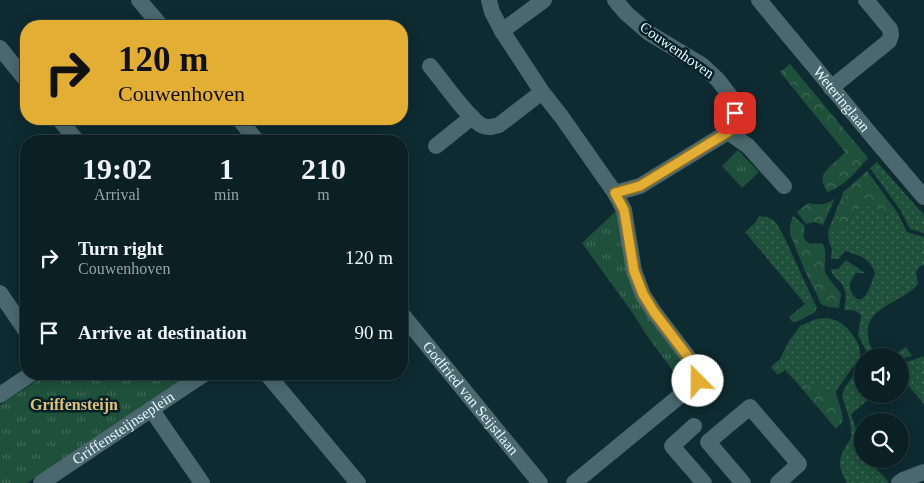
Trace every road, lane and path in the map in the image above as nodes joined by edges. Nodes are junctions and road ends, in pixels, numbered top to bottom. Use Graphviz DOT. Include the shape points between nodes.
graph roads {
  1 [pos="139,0"];
  2 [pos="489,0"];
  3 [pos="544,0"];
  4 [pos="615,0"];
  5 [pos="759,0"];
  6 [pos="866,0"];
  7 [pos="156,20"];
  8 [pos="502,31"];
  9 [pos="0,48"];
  10 [pos="430,66"];
  11 [pos="20,73"];
  12 [pos="831,88"];
  13 [pos="542,92"];
  14 [pos="472,117"];
  15 [pos="64,125"];
  16 [pos="243,125"];
  17 [pos="728,132"];
  18 [pos="72,135"];
  19 [pos="252,135"];
  20 [pos="436,146"];
  21 [pos="784,186"];
  22 [pos="615,193"];
  23 [pos="924,197"];
  24 [pos="0,293"];
  25 [pos="20,322"];
  26 [pos="408,322"];
  27 [pos="22,380"];
  28 [pos="195,380"];
  29 [pos="272,380"];
  30 [pos="0,395"];
  31 [pos="151,409"];
  32 [pos="694,426"];
  33 [pos="924,472"];
  34 [pos="50,481"];
  35 [pos="202,483"];
  36 [pos="358,483"];
  37 [pos="540,483"];
  38 [pos="574,483"];
  39 [pos="704,483"];
  40 [pos="743,483"];
  41 [pos="778,483"];
  42 [pos="899,483"];
  1 -- 7 [label="street"];
  2 -- 8 [label="street"];
  3 -- 8 [label="street"];
  4 -- 17 [label="street, Couwenhoven" via="649,33 702,65 726,89 734,101 735,113"];
  5 -- 12 [label="street, Weteringlaan"];
  6 -- 12 [label="street" via="890,29 889,41"];
  8 -- 13 [label="street"];
  9 -- 11 [label="street"];
  10 -- 14 [label="street"];
  12 -- 23 [label="street, Weteringlaan"];
  13 -- 14 [label="street" via="491,128"];
  13 -- 22 [label="street"];
  14 -- 20 [label="street"];
  15 -- 18 [label="street"];
  16 -- 19 [label="street"];
  17 -- 21 [label="street" via="748,146"];
  17 -- 22 [label="street" via="640,186"];
  22 -- 38 [label="street" via="624,210 634,271 643,294 698,370 698,381"];
  24 -- 25 [label="street"];
  26 -- 37 [label="street, Godfried van Seijstlaan"];
  27 -- 30 [label="street"];
  28 -- 31 [label="street, Griffensteijnseplein"];
  29 -- 36 [label="street"];
  31 -- 34 [label="street, Griffensteijnseplein"];
  31 -- 35 [label="street"];
  32 -- 39 [label="street" via="672,446"];
  33 -- 42 [label="street"];
  40 -- 41 [label="street" via="708,442 750,407 800,464"];
}
